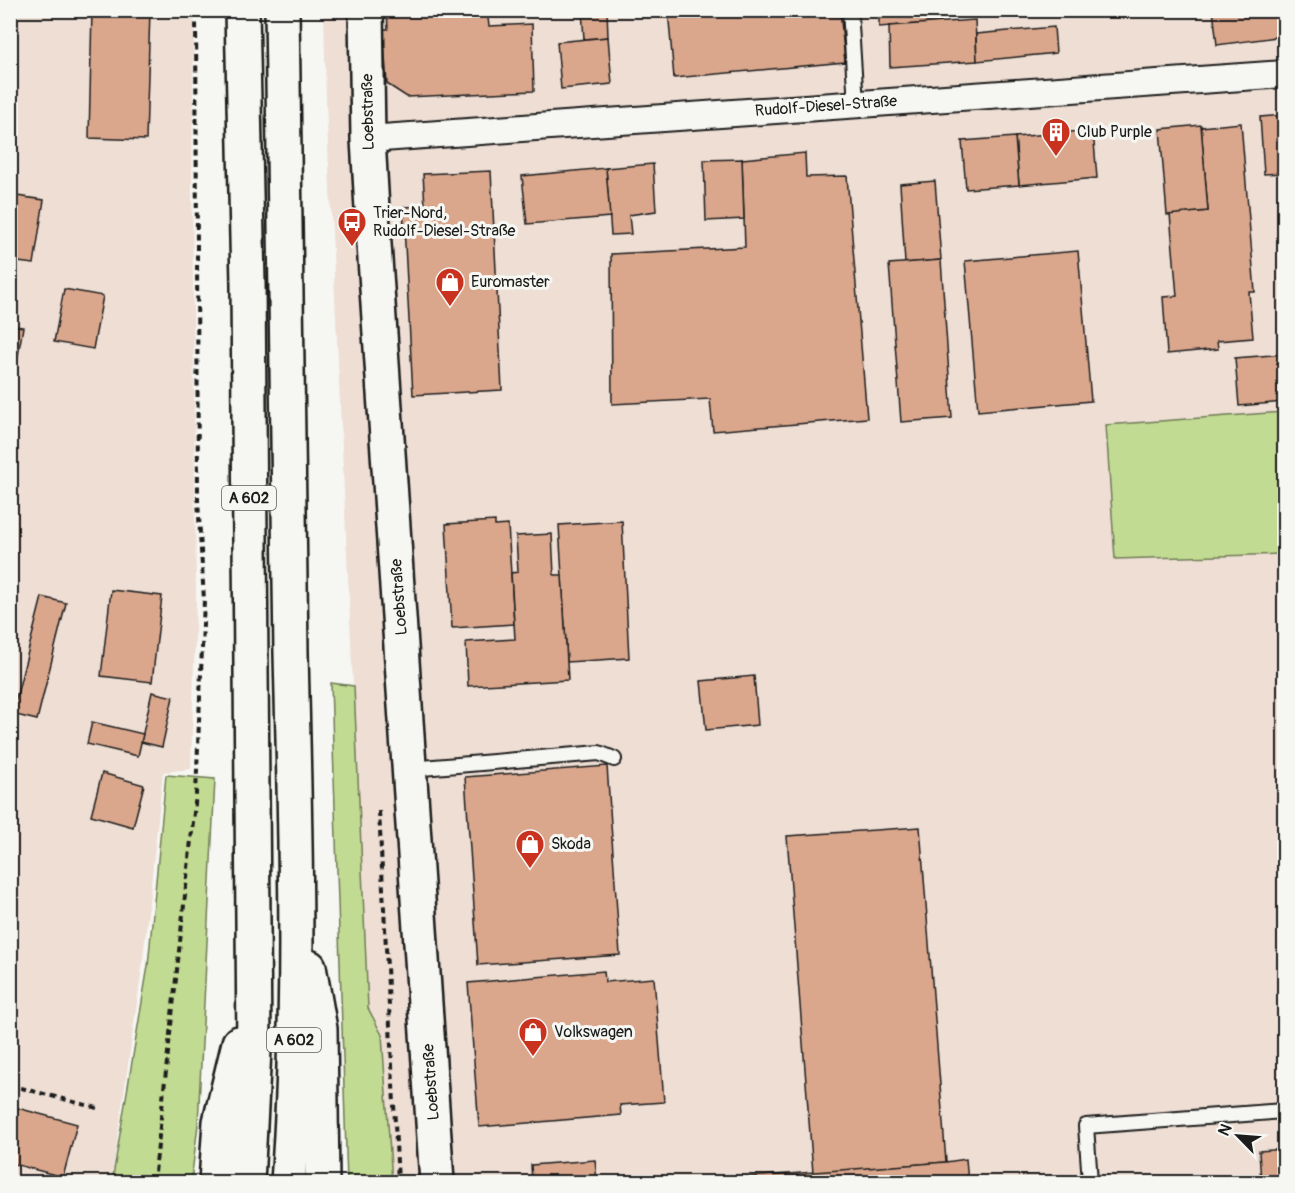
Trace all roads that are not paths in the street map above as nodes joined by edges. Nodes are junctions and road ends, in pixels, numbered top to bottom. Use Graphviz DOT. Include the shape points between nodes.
graph roads {
  1 [pos="242,10"];
  2 [pos="282,10"];
  3 [pos="366,10"];
  4 [pos="850,10"];
  5 [pos="1284,74"];
  6 [pos="856,104"];
  7 [pos="368,139"];
  8 [pos="615,759"];
  9 [pos="410,769"];
  10 [pos="296,897"];
  11 [pos="253,986"];
  12 [pos="1284,1111"];
  13 [pos="216,1182"];
  14 [pos="247,1182"];
  15 [pos="288,1182"];
  16 [pos="322,1182"];
  17 [pos="437,1182"];
  18 [pos="1090,1182"];
  1 -- 11 [label="main road, A 602"];
  2 -- 10 [label="main road, A 602"];
  3 -- 7 [label="main road, Loebstraße"];
  4 -- 6 [label="lane"];
  5 -- 6 [label="street, Rudolf-Diesel-Straße"];
  6 -- 7 [label="street, Rudolf-Diesel-Straße"];
  7 -- 9 [label="main road, Loebstraße"];
  8 -- 9 [label="lane" via="599,753"];
  9 -- 17 [label="main road, Loebstraße"];
  10 -- 15 [label="main road, A 602"];
  10 -- 16 [label="main road" via="320,1029"];
  11 -- 13 [label="main road" via="220,1122"];
  11 -- 14 [label="main road, A 602"];
  12 -- 18 [label="lane" via="1086,1126"];
}
